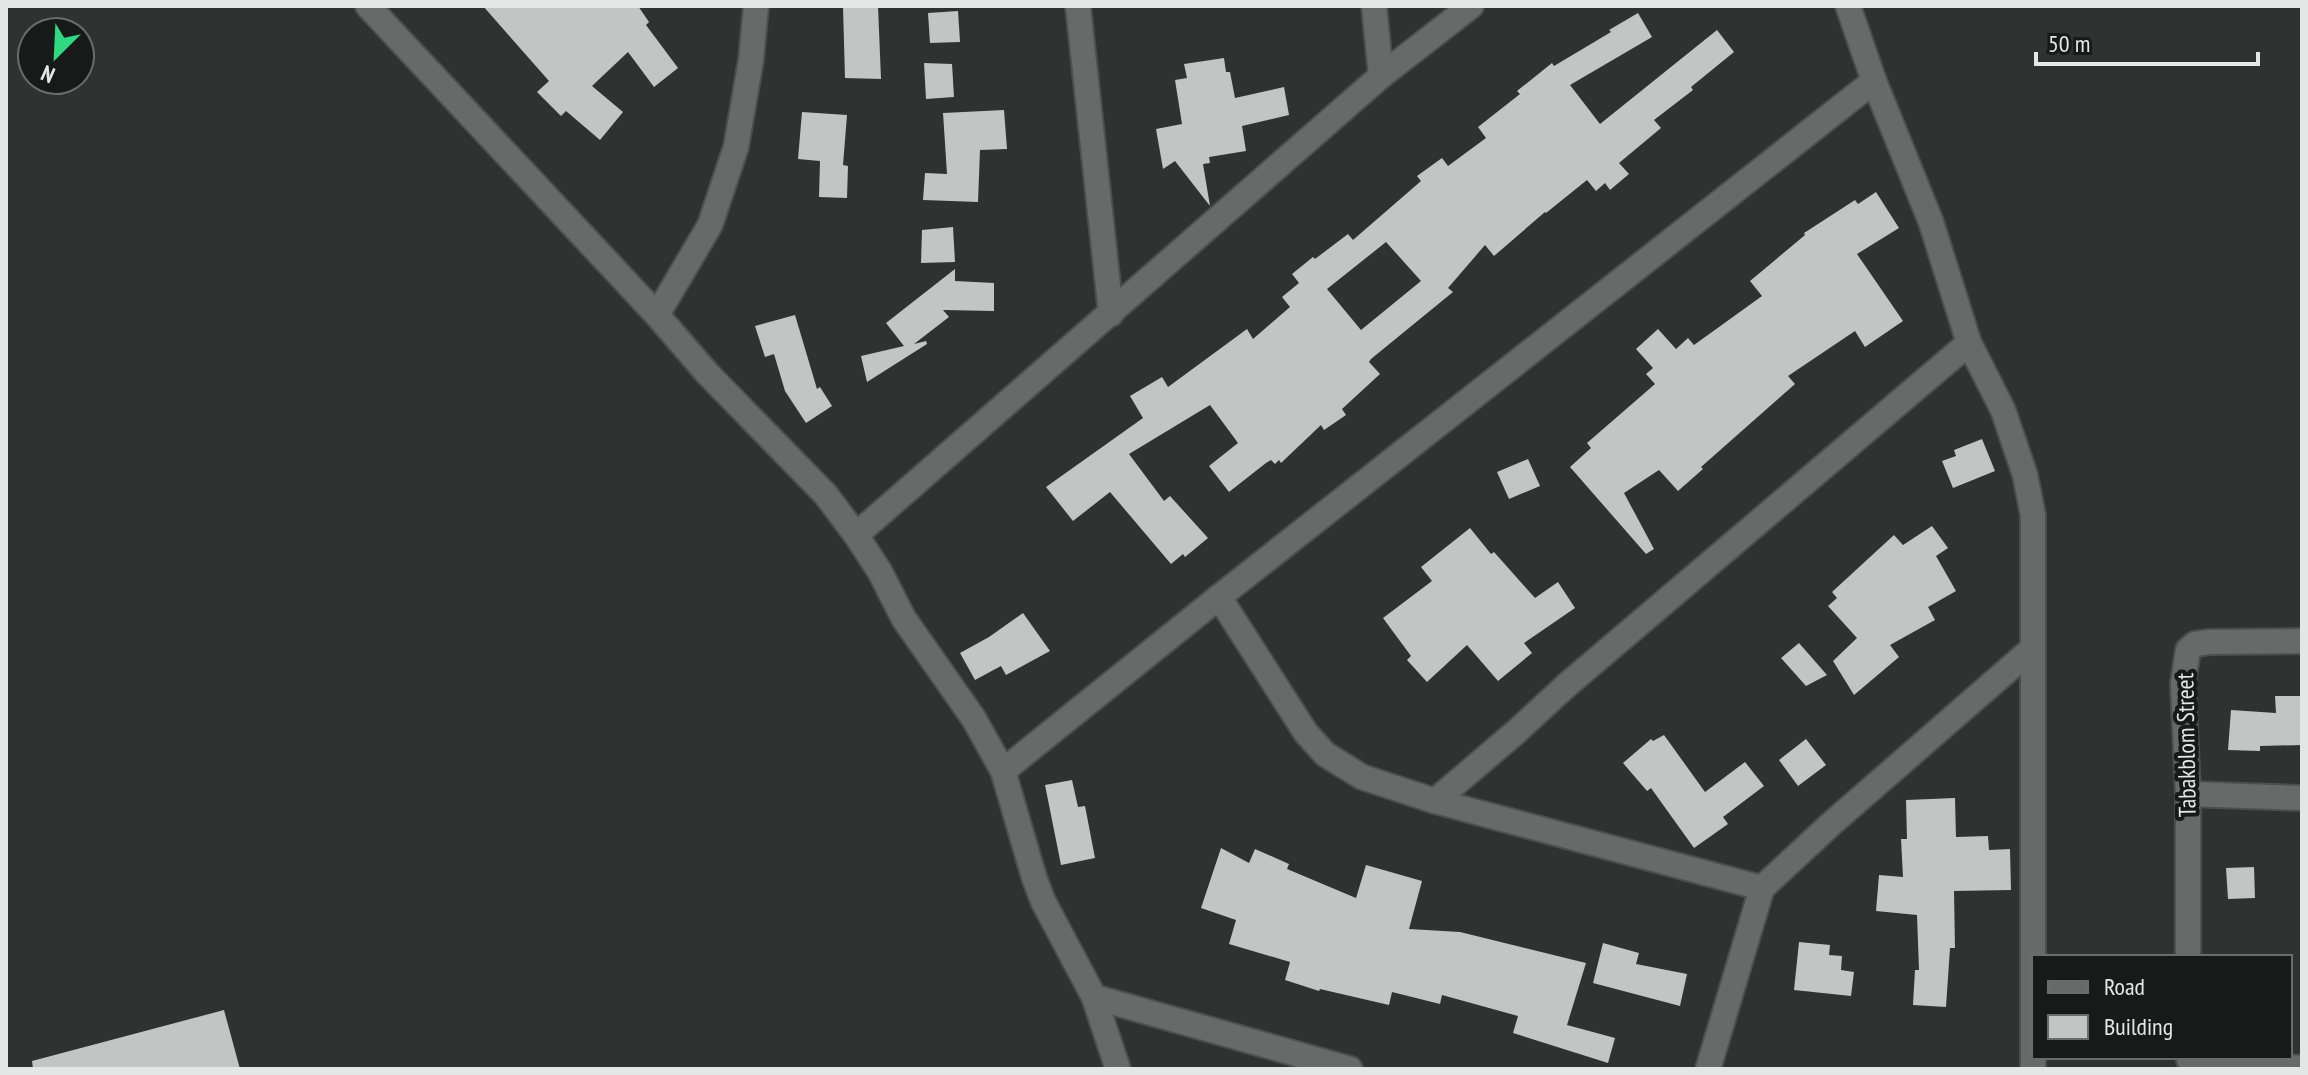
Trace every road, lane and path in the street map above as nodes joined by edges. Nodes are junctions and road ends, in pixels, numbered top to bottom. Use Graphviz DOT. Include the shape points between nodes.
graph roads {
  1 [pos="368,6"];
  2 [pos="756,6"];
  3 [pos="1078,6"];
  4 [pos="1374,6"];
  5 [pos="1471,6"];
  6 [pos="1848,6"];
  7 [pos="1381,76"];
  8 [pos="1874,81"];
  9 [pos="1111,314"];
  10 [pos="657,315"];
  11 [pos="1969,343"];
  12 [pos="856,535"];
  13 [pos="1219,597"];
  14 [pos="2302,641"];
  15 [pos="2033,648"];
  16 [pos="1003,771"];
  17 [pos="2188,794"];
  18 [pos="2302,798"];
  19 [pos="1435,801"];
  20 [pos="1762,888"];
  21 [pos="2033,955"];
  22 [pos="2188,955"];
  23 [pos="1094,997"];
  24 [pos="2189,1062"];
  25 [pos="2302,1068"];
  26 [pos="1118,1069"];
  27 [pos="1350,1069"];
  28 [pos="1708,1069"];
  1 -- 10 [label="street"];
  2 -- 10 [label="street" via="736,147 710,225"];
  3 -- 9 [label="street"];
  4 -- 7 [label="street"];
  5 -- 7 [label="street"];
  6 -- 8 [label="street"];
  7 -- 9 [label="street"];
  8 -- 11 [label="street" via="1931,222"];
  8 -- 13 [label="street"];
  9 -- 12 [label="street"];
  10 -- 12 [label="street" via="826,495"];
  11 -- 15 [label="street" via="2003,410 2025,475 2033,515"];
  11 -- 19 [label="street"];
  12 -- 16 [label="street"];
  13 -- 16 [label="street"];
  13 -- 19 [label="street" via="1325,754 1362,777"];
  14 -- 17 [label="street, Tabakblom Street" via="2210,642 2188,650 2183,683"];
  15 -- 20 [label="street"];
  15 -- 21 [label="street"];
  16 -- 23 [label="street" via="1043,901"];
  17 -- 18 [label="street"];
  17 -- 22 [label="street, Tabakblom Street"];
  19 -- 20 [label="street"];
  20 -- 28 [label="street"];
  23 -- 26 [label="street"];
  23 -- 27 [label="street"];
  24 -- 25 [label="street"];
}
